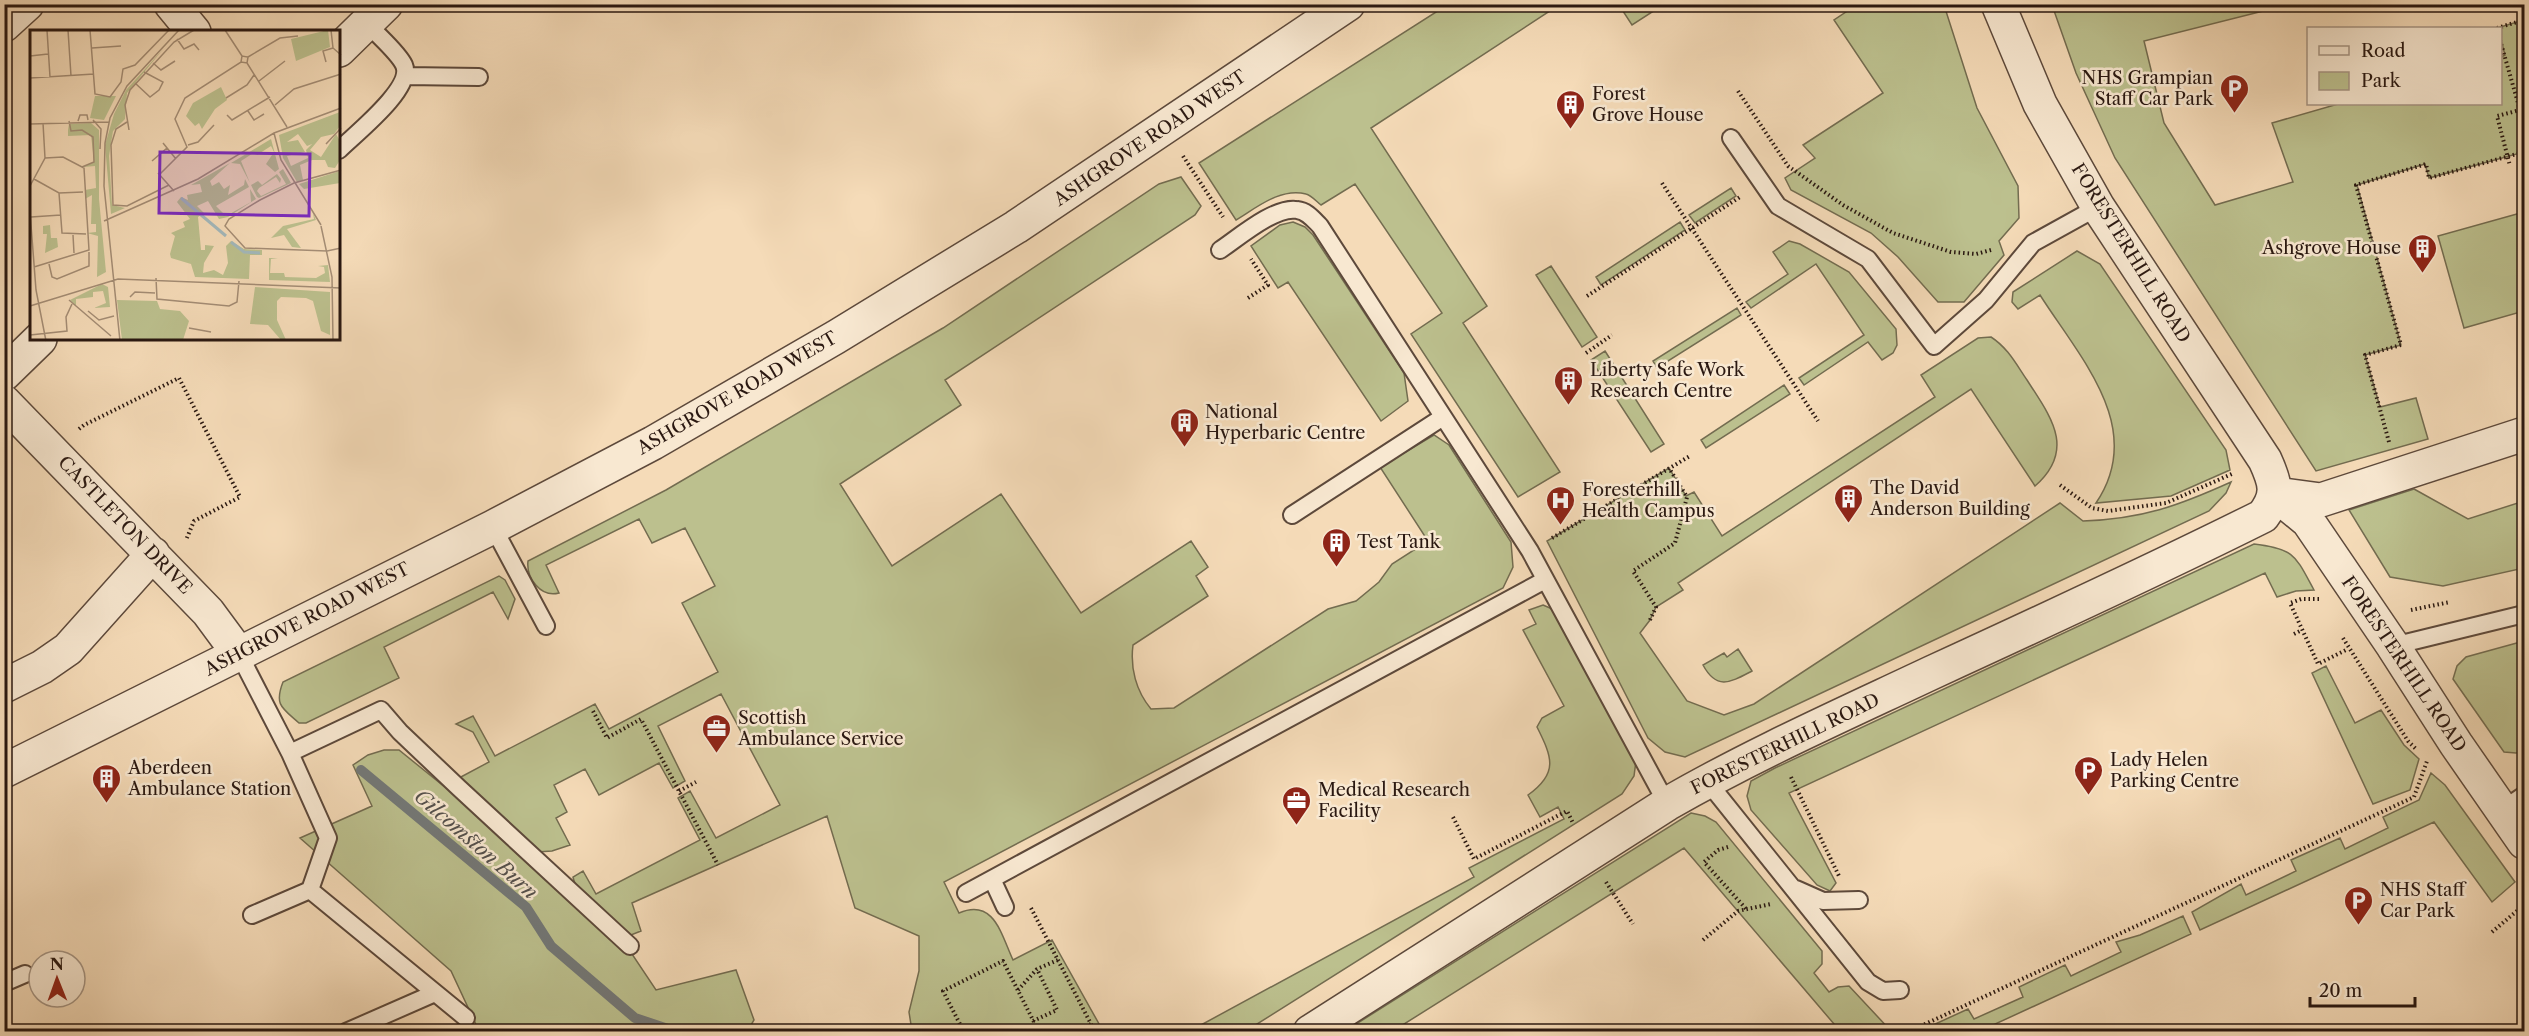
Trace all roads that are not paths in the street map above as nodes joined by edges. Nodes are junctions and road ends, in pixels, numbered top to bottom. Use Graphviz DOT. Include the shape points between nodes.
graph roads {
  1 [pos="27,4"];
  2 [pos="171,4"];
  3 [pos="1348,4"];
  4 [pos="1998,4"];
  5 [pos="377,14"];
  6 [pos="4,25"];
  7 [pos="192,30"];
  8 [pos="340,49"];
  9 [pos="406,76"];
  10 [pos="479,77"];
  11 [pos="1731,138"];
  12 [pos="340,149"];
  13 [pos="2098,207"];
  14 [pos="1220,250"];
  15 [pos="39,340"];
  16 [pos="4,374"];
  17 [pos="4,402"];
  18 [pos="1443,417"];
  19 [pos="2524,434"];
  20 [pos="2275,494"];
  21 [pos="1292,515"];
  22 [pos="493,527"];
  23 [pos="163,564"];
  24 [pos="1545,580"];
  25 [pos="2524,614"];
  26 [pos="546,626"];
  27 [pos="2393,646"];
  28 [pos="239,654"];
  29 [pos="8,681"];
  30 [pos="93,726"];
  31 [pos="290,753"];
  32 [pos="4,762"];
  33 [pos="4,771"];
  34 [pos="1707,781"];
  35 [pos="2513,803"];
  36 [pos="1667,804"];
  37 [pos="2524,842"];
  38 [pos="992,879"];
  39 [pos="310,890"];
  40 [pos="966,893"];
  41 [pos="1797,893"];
  42 [pos="1859,900"];
  43 [pos="1005,907"];
  44 [pos="252,915"];
  45 [pos="630,946"];
  46 [pos="25,974"];
  47 [pos="4,983"];
  48 [pos="1900,990"];
  49 [pos="435,993"];
  50 [pos="466,1018"];
  51 [pos="346,1032"];
  52 [pos="1310,1032"];
  1 -- 6 [label="street"];
  2 -- 7 [label="street"];
  3 -- 22 [label="street, ASHGROVE ROAD WEST" via="1006,233 836,337 653,443"];
  4 -- 13 [label="street, FORESTERHILL ROAD" via="2040,104"];
  5 -- 8 [label="street"];
  5 -- 9 [label="lane"];
  9 -- 10 [label="lane"];
  9 -- 12 [label="lane" via="399,92"];
  11 -- 13 [label="lane" via="1778,206 1868,259 1934,346 1986,300 2033,243"];
  13 -- 20 [label="street, FORESTERHILL ROAD" via="2265,460 2273,476"];
  14 -- 18 [label="lane" via="1275,213 1296,209 1309,214"];
  15 -- 16 [label="street"];
  17 -- 23 [label="street, CASTLETON DRIVE"];
  18 -- 21 [label="lane"];
  18 -- 24 [label="lane"];
  19 -- 20 [label="street" via="2321,500"];
  20 -- 27 [label="street, FORESTERHILL ROAD" via="2308,521"];
  20 -- 34 [label="street, FORESTERHILL ROAD" via="2263,516"];
  22 -- 26 [label="lane"];
  22 -- 28 [label="street, ASHGROVE ROAD WEST"];
  23 -- 28 [label="street, CASTLETON DRIVE" via="208,612"];
  23 -- 29 [label="street" via="68,649 42,667"];
  24 -- 36 [label="lane"];
  24 -- 38 [label="lane"];
  25 -- 27 [label="lane"];
  27 -- 35 [label="street, FORESTERHILL ROAD" via="2456,744"];
  28 -- 30 [label="street, ASHGROVE ROAD WEST"];
  28 -- 31 [label="lane"];
  30 -- 32 [label="street, ASHGROVE ROAD WEST"];
  30 -- 33 [label="street, ASHGROVE ROAD WEST"];
  31 -- 39 [label="lane" via="328,838"];
  31 -- 45 [label="lane" via="381,710"];
  34 -- 36 [label="street, FORESTERHILL ROAD"];
  34 -- 41 [label="lane"];
  35 -- 37 [label="street, FORESTERHILL ROAD"];
  36 -- 52 [label="street, FORESTERHILL ROAD"];
  38 -- 40 [label="lane"];
  38 -- 43 [label="lane"];
  39 -- 44 [label="lane"];
  39 -- 49 [label="lane"];
  41 -- 42 [label="lane" via="1823,901"];
  41 -- 48 [label="lane" via="1868,982 1883,991"];
  46 -- 47 [label="lane"];
  49 -- 50 [label="lane"];
  49 -- 51 [label="lane"];
}
